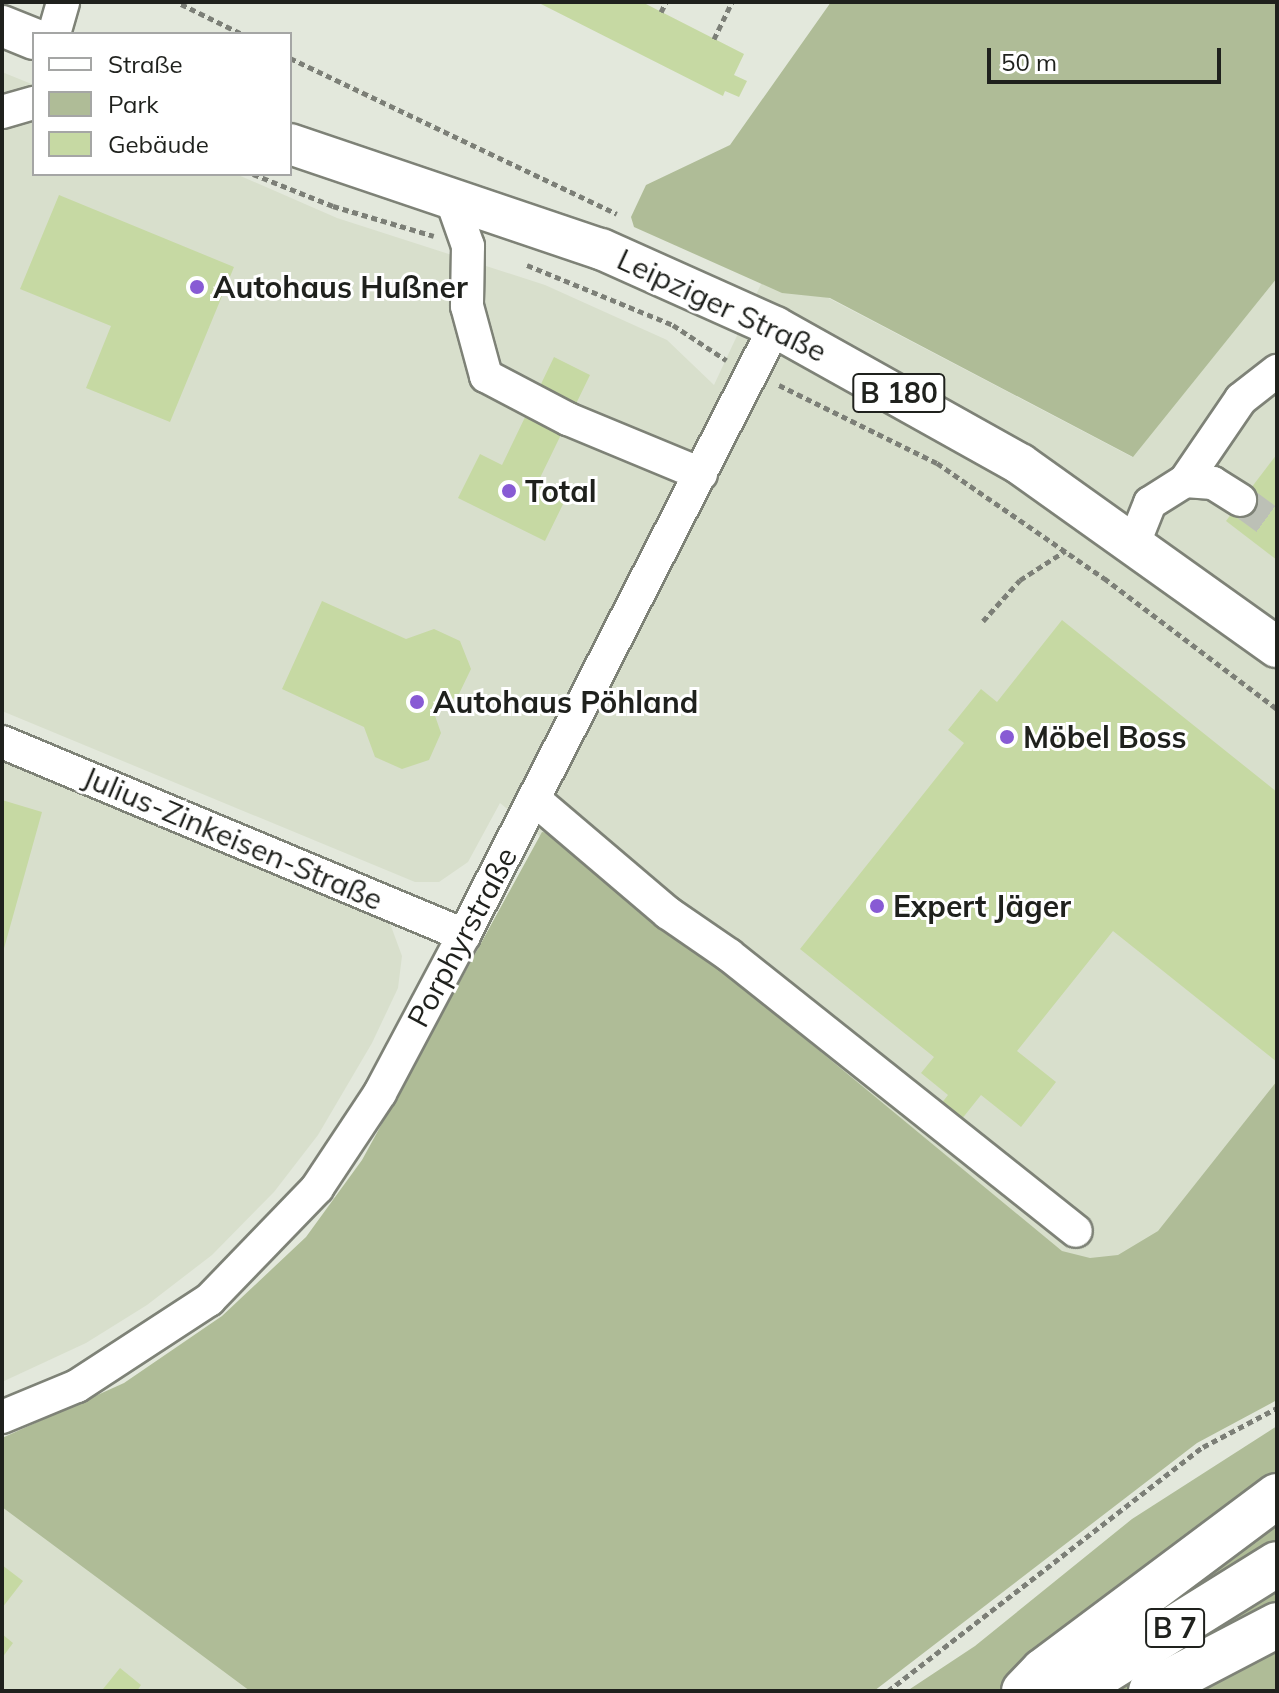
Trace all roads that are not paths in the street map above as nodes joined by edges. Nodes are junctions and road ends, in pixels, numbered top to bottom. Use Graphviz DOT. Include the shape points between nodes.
graph roads {
  1 [pos="63,2"];
  2 [pos="2,26"];
  3 [pos="55,32"];
  4 [pos="32,38"];
  5 [pos="32,104"];
  6 [pos="2,112"];
  7 [pos="292,145"];
  8 [pos="451,198"];
  9 [pos="775,327"];
  10 [pos="1277,371"];
  11 [pos="701,474"];
  12 [pos="1185,481"];
  13 [pos="1240,500"];
  14 [pos="1134,543"];
  15 [pos="1277,647"];
  16 [pos="2,742"];
  17 [pos="534,799"];
  18 [pos="464,935"];
  19 [pos="1076,1231"];
  20 [pos="2,1417"];
  21 [pos="1277,1496"];
  22 [pos="1277,1564"];
  23 [pos="1277,1625"];
  24 [pos="1024,1691"];
  25 [pos="1073,1691"];
  26 [pos="1151,1691"];
  1 -- 3 [label="street"];
  2 -- 4 [label="main road"];
  5 -- 6 [label="street"];
  7 -- 8 [label="main road, Leipziger Straße / B 180"];
  8 -- 9 [label="main road, Leipziger Straße / B 180" via="651,268"];
  8 -- 11 [label="street" via="468,246 467,306 486,376 568,419"];
  9 -- 11 [label="street, Porphyrstraße"];
  9 -- 14 [label="main road, Leipziger Straße / B 180" via="919,404"];
  10 -- 12 [label="street" via="1241,399"];
  11 -- 17 [label="street, Porphyrstraße"];
  12 -- 13 [label="street" via="1213,483"];
  12 -- 14 [label="street" via="1150,503"];
  14 -- 15 [label="main road, Leipziger Straße / B 180"];
  16 -- 18 [label="street, Julius-Zinkeisen-Straße"];
  17 -- 18 [label="street, Porphyrstraße"];
  17 -- 19 [label="street" via="668,913 729,955"];
  18 -- 20 [label="street, Porphyrstraße" via="380,1093 317,1188 259,1254 209,1300 141,1347 77,1386"];
  21 -- 24 [label="highway" via="1043,1671"];
  22 -- 25 [label="highway, B 7"];
  23 -- 26 [label="highway"];
}
